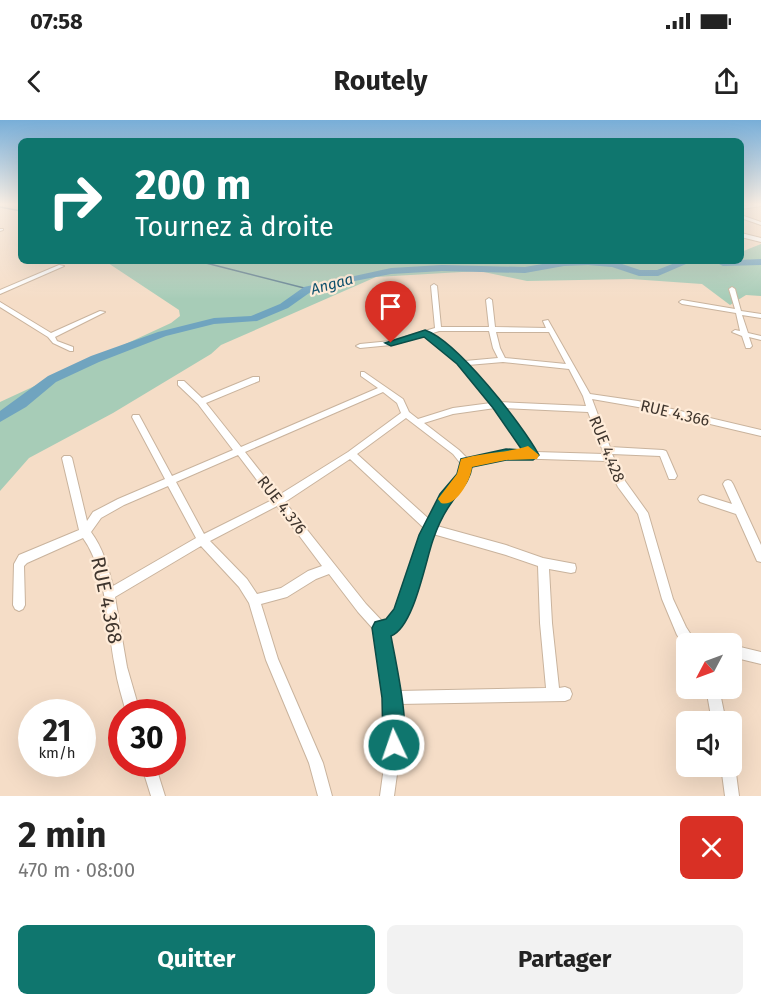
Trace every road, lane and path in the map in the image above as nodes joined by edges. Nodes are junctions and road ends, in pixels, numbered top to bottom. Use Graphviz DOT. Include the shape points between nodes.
graph roads {
  1 [pos="744,236"];
  2 [pos="761,240"];
  3 [pos="61,266"];
  4 [pos="434,286"];
  5 [pos="732,289"];
  6 [pos="0,292"];
  7 [pos="489,300"];
  8 [pos="682,302"];
  9 [pos="0,304"];
  10 [pos="102,312"];
  11 [pos="739,312"];
  12 [pos="761,316"];
  13 [pos="494,328"];
  14 [pos="438,329"];
  15 [pos="735,332"];
  16 [pos="425,333"];
  17 [pos="745,335"];
  18 [pos="51,336"];
  19 [pos="761,338"];
  20 [pos="360,346"];
  21 [pos="748,346"];
  22 [pos="70,349"];
  23 [pos="503,360"];
  24 [pos="463,363"];
  25 [pos="572,367"];
  26 [pos="364,374"];
  27 [pos="256,379"];
  28 [pos="181,383"];
  29 [pos="383,389"];
  30 [pos="588,396"];
  31 [pos="201,402"];
  32 [pos="497,405"];
  33 [pos="591,409"];
  34 [pos="406,414"];
  35 [pos="136,417"];
  36 [pos="418,422"];
  37 [pos="761,433"];
  38 [pos="241,452"];
  39 [pos="351,454"];
  40 [pos="608,454"];
  41 [pos="533,455"];
  42 [pos="67,458"];
  43 [pos="466,463"];
  44 [pos="672,476"];
  45 [pos="172,481"];
  46 [pos="728,484"];
  47 [pos="703,499"];
  48 [pos="278,501"];
  49 [pos="741,511"];
  50 [pos="432,529"];
  51 [pos="85,532"];
  52 [pos="202,540"];
  53 [pos="761,557"];
  54 [pos="543,563"];
  55 [pos="331,568"];
  56 [pos="571,568"];
  57 [pos="108,595"];
  58 [pos="254,600"];
  59 [pos="19,605"];
  60 [pos="381,628"];
  61 [pos="682,633"];
  62 [pos="742,653"];
  63 [pos="761,658"];
  64 [pos="392,698"];
  65 [pos="130,699"];
  66 [pos="152,777"];
  67 [pos="729,777"];
  68 [pos="158,796"];
  69 [pos="324,796"];
  70 [pos="387,796"];
  71 [pos="732,796"];
  1 -- 2 [label="street"];
  3 -- 6 [label="street"];
  4 -- 14 [label="street"];
  5 -- 11 [label="street"];
  7 -- 13 [label="street"];
  8 -- 11 [label="street"];
  9 -- 18 [label="street"];
  10 -- 18 [label="street"];
  11 -- 12 [label="street"];
  11 -- 17 [label="street"];
  13 -- 14 [label="street"];
  13 -- 23 [label="street"];
  13 -- 25 [label="street, RUE 4.428" via="548,325"];
  14 -- 16 [label="street"];
  15 -- 17 [label="street"];
  16 -- 20 [label="street" via="391,343"];
  16 -- 24 [label="street"];
  17 -- 19 [label="street"];
  17 -- 21 [label="street"];
  18 -- 22 [label="street"];
  23 -- 24 [label="street"];
  23 -- 25 [label="street"];
  24 -- 32 [label="street"];
  25 -- 30 [label="street, RUE 4.428"];
  26 -- 29 [label="street"];
  27 -- 31 [label="street"];
  28 -- 31 [label="street, RUE 4.376"];
  29 -- 34 [label="street" via="400,401"];
  29 -- 38 [label="street"];
  30 -- 33 [label="street, RUE 4.428"];
  30 -- 37 [label="street, RUE 4.366"];
  31 -- 38 [label="street, RUE 4.376"];
  32 -- 33 [label="street"];
  32 -- 36 [label="street" via="453,411"];
  32 -- 41 [label="street"];
  33 -- 40 [label="street, RUE 4.428"];
  34 -- 36 [label="street"];
  34 -- 39 [label="street"];
  35 -- 45 [label="street"];
  36 -- 43 [label="street"];
  38 -- 45 [label="street"];
  38 -- 48 [label="street, RUE 4.376"];
  39 -- 48 [label="street"];
  39 -- 50 [label="street"];
  40 -- 41 [label="street"];
  40 -- 44 [label="street" via="663,453"];
  40 -- 61 [label="street, RUE 4.428" via="625,492 642,511"];
  41 -- 43 [label="street" via="506,455"];
  42 -- 51 [label="street, RUE 4.368"];
  43 -- 50 [label="street" via="464,476 446,499"];
  45 -- 51 [label="street" via="97,515"];
  45 -- 52 [label="street"];
  46 -- 49 [label="street"];
  47 -- 49 [label="street"];
  48 -- 52 [label="street"];
  48 -- 55 [label="street, RUE 4.376"];
  49 -- 53 [label="street"];
  50 -- 54 [label="street"];
  50 -- 60 [label="street" via="401,614 390,627"];
  51 -- 57 [label="street, RUE 4.368" via="101,560"];
  51 -- 59 [label="street" via="23,559"];
  52 -- 57 [label="street"];
  52 -- 58 [label="street"];
  54 -- 56 [label="street"];
  54 -- 64 [label="street" via="546,623 559,694"];
  55 -- 58 [label="street" via="312,573 277,595"];
  55 -- 60 [label="street, RUE 4.376"];
  57 -- 65 [label="street, RUE 4.368"];
  58 -- 69 [label="street" via="272,660 316,763"];
  60 -- 64 [label="street"];
  62 -- 63 [label="street"];
  64 -- 70 [label="street" via="394,745"];
  66 -- 68 [label="street"];
  67 -- 71 [label="street"];
}
